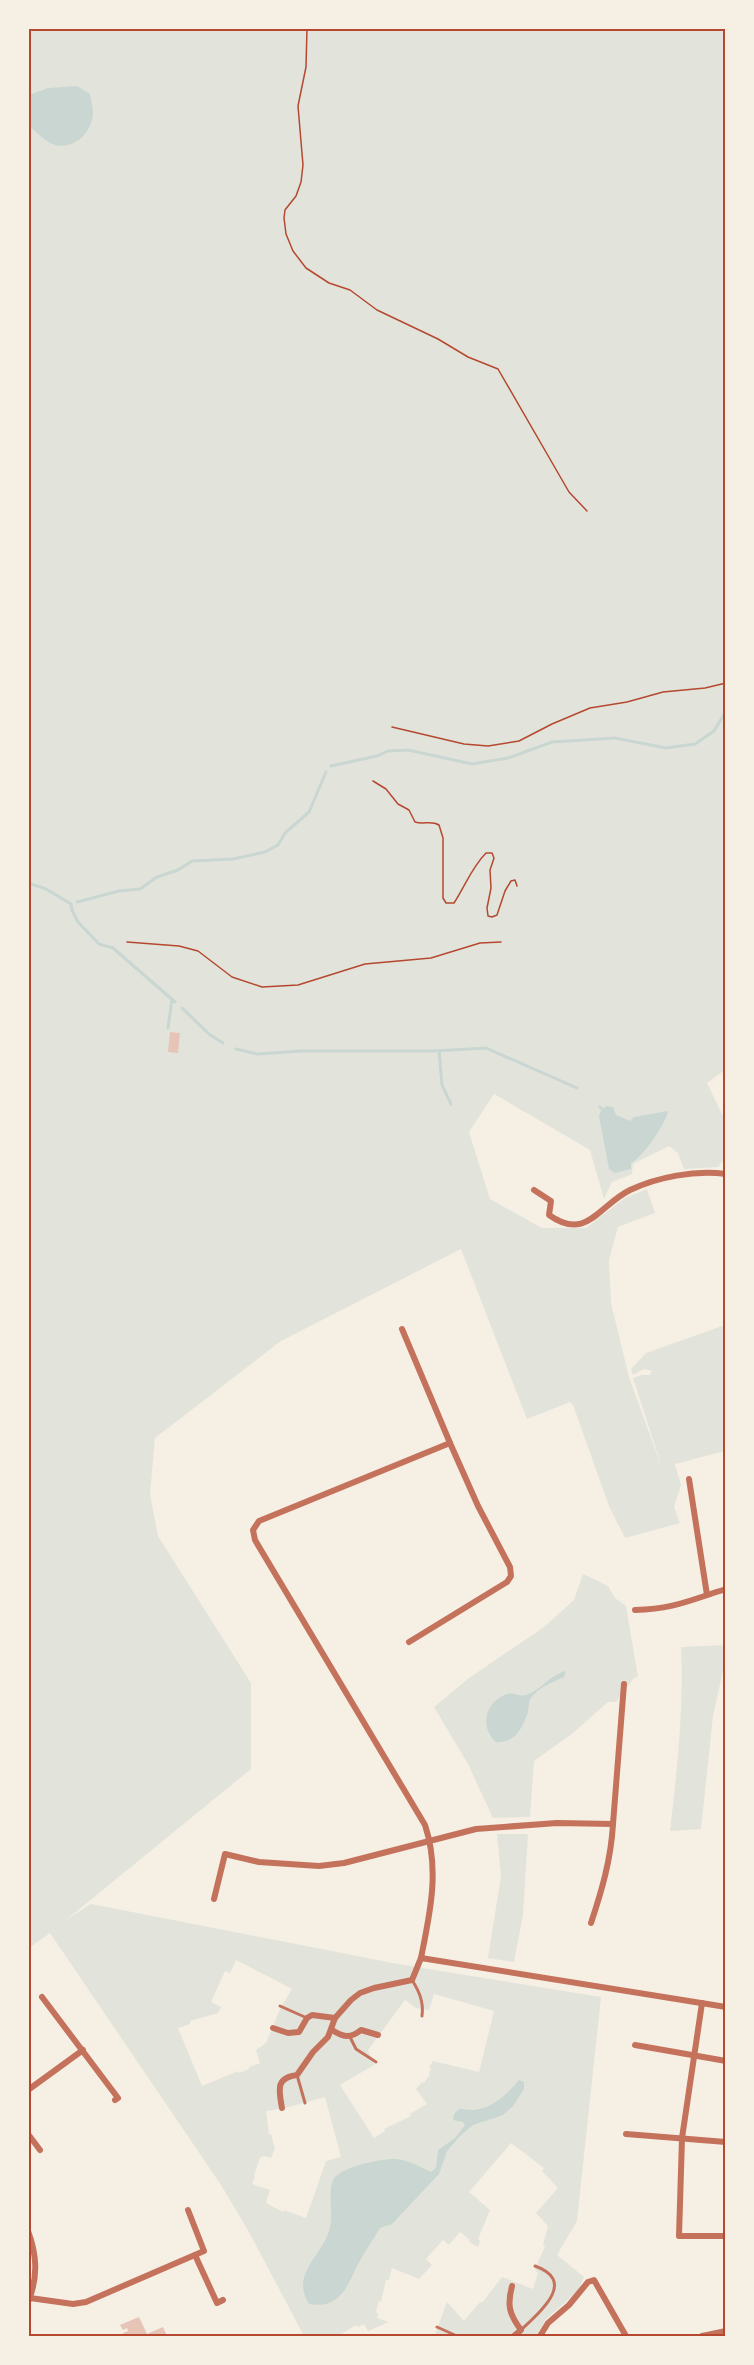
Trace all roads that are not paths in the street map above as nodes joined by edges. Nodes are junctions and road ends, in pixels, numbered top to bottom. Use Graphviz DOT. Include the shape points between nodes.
graph roads {
  1 [pos="726,1174"];
  2 [pos="534,1190"];
  3 [pos="402,1329"];
  4 [pos="450,1443"];
  5 [pos="689,1479"];
  6 [pos="726,1589"];
  7 [pos="707,1595"];
  8 [pos="635,1610"];
  9 [pos="409,1642"];
  10 [pos="624,1684"];
  11 [pos="613,1824"];
  12 [pos="431,1842"];
  13 [pos="214,1899"];
  14 [pos="591,1923"];
  15 [pos="422,1958"];
  16 [pos="412,1980"];
  17 [pos="42,1996"];
  18 [pos="702,2003"];
  19 [pos="280,2006"];
  20 [pos="726,2007"];
  21 [pos="422,2016"];
  22 [pos="306,2018"];
  23 [pos="335,2018"];
  24 [pos="273,2028"];
  25 [pos="332,2030"];
  26 [pos="378,2035"];
  27 [pos="350,2037"];
  28 [pos="635,2045"];
  29 [pos="82,2050"];
  30 [pos="693,2055"];
  31 [pos="726,2061"];
  32 [pos="376,2062"];
  33 [pos="297,2075"];
  34 [pos="28,2090"];
  35 [pos="115,2100"];
  36 [pos="305,2103"];
  37 [pos="282,2108"];
  38 [pos="28,2134"];
  39 [pos="626,2134"];
  40 [pos="682,2138"];
  41 [pos="726,2142"];
  42 [pos="40,2150"];
  43 [pos="188,2210"];
  44 [pos="28,2231"];
  45 [pos="724,2236"];
  46 [pos="195,2255"];
  47 [pos="535,2266"];
  48 [pos="512,2286"];
  49 [pos="29,2300"];
  50 [pos="223,2300"];
  51 [pos="437,2327"];
  52 [pos="522,2330"];
  53 [pos="726,2331"];
  54 [pos="457,2337"];
  55 [pos="514,2337"];
  56 [pos="540,2337"];
  57 [pos="626,2337"];
  58 [pos="702,2337"];
  1 -- 2 [label="street" via="680,1175 654,1182 629,1191 593,1218 572,1225 549,1215 551,1201"];
  3 -- 4 [label="street"];
  4 -- 9 [label="street" via="511,1576"];
  4 -- 12 [label="street" via="259,1521 253,1530 296,1610 409,1796"];
  5 -- 7 [label="street"];
  6 -- 7 [label="street"];
  7 -- 8 [label="street" via="662,1610"];
  10 -- 11 [label="street"];
  11 -- 12 [label="street" via="508,1826 454,1833"];
  11 -- 14 [label="street" via="607,1871"];
  12 -- 13 [label="street" via="320,1866 259,1862 225,1854"];
  12 -- 15 [label="street" via="434,1887"];
  15 -- 16 [label="street"];
  15 -- 18 [label="street"];
  16 -- 21 [label="lane" via="423,2006"];
  16 -- 23 [label="street" via="360,1993"];
  17 -- 29 [label="street"];
  18 -- 20 [label="street"];
  18 -- 30 [label="street"];
  19 -- 22 [label="lane"];
  22 -- 23 [label="street"];
  22 -- 24 [label="street" via="299,2032"];
  23 -- 25 [label="street"];
  25 -- 27 [label="street"];
  25 -- 33 [label="street"];
  26 -- 27 [label="street" via="360,2030"];
  27 -- 32 [label="lane" via="356,2049"];
  28 -- 30 [label="street"];
  29 -- 34 [label="street"];
  29 -- 35 [label="street" via="118,2098"];
  30 -- 31 [label="street"];
  30 -- 40 [label="street"];
  33 -- 36 [label="lane"];
  33 -- 37 [label="street" via="280,2083"];
  38 -- 42 [label="street"];
  39 -- 40 [label="street"];
  40 -- 41 [label="street"];
  40 -- 45 [label="street" via="680,2236"];
  43 -- 46 [label="street" via="204,2251"];
  44 -- 49 [label="street" via="37,2264"];
  46 -- 49 [label="street" via="86,2302"];
  46 -- 50 [label="street" via="217,2303"];
  47 -- 52 [label="lane" via="551,2274 555,2290"];
  48 -- 52 [label="street" via="508,2308"];
  51 -- 54 [label="lane"];
  52 -- 55 [label="street"];
  53 -- 58 [label="street"];
  56 -- 57 [label="street" via="548,2322 594,2280"];
}
